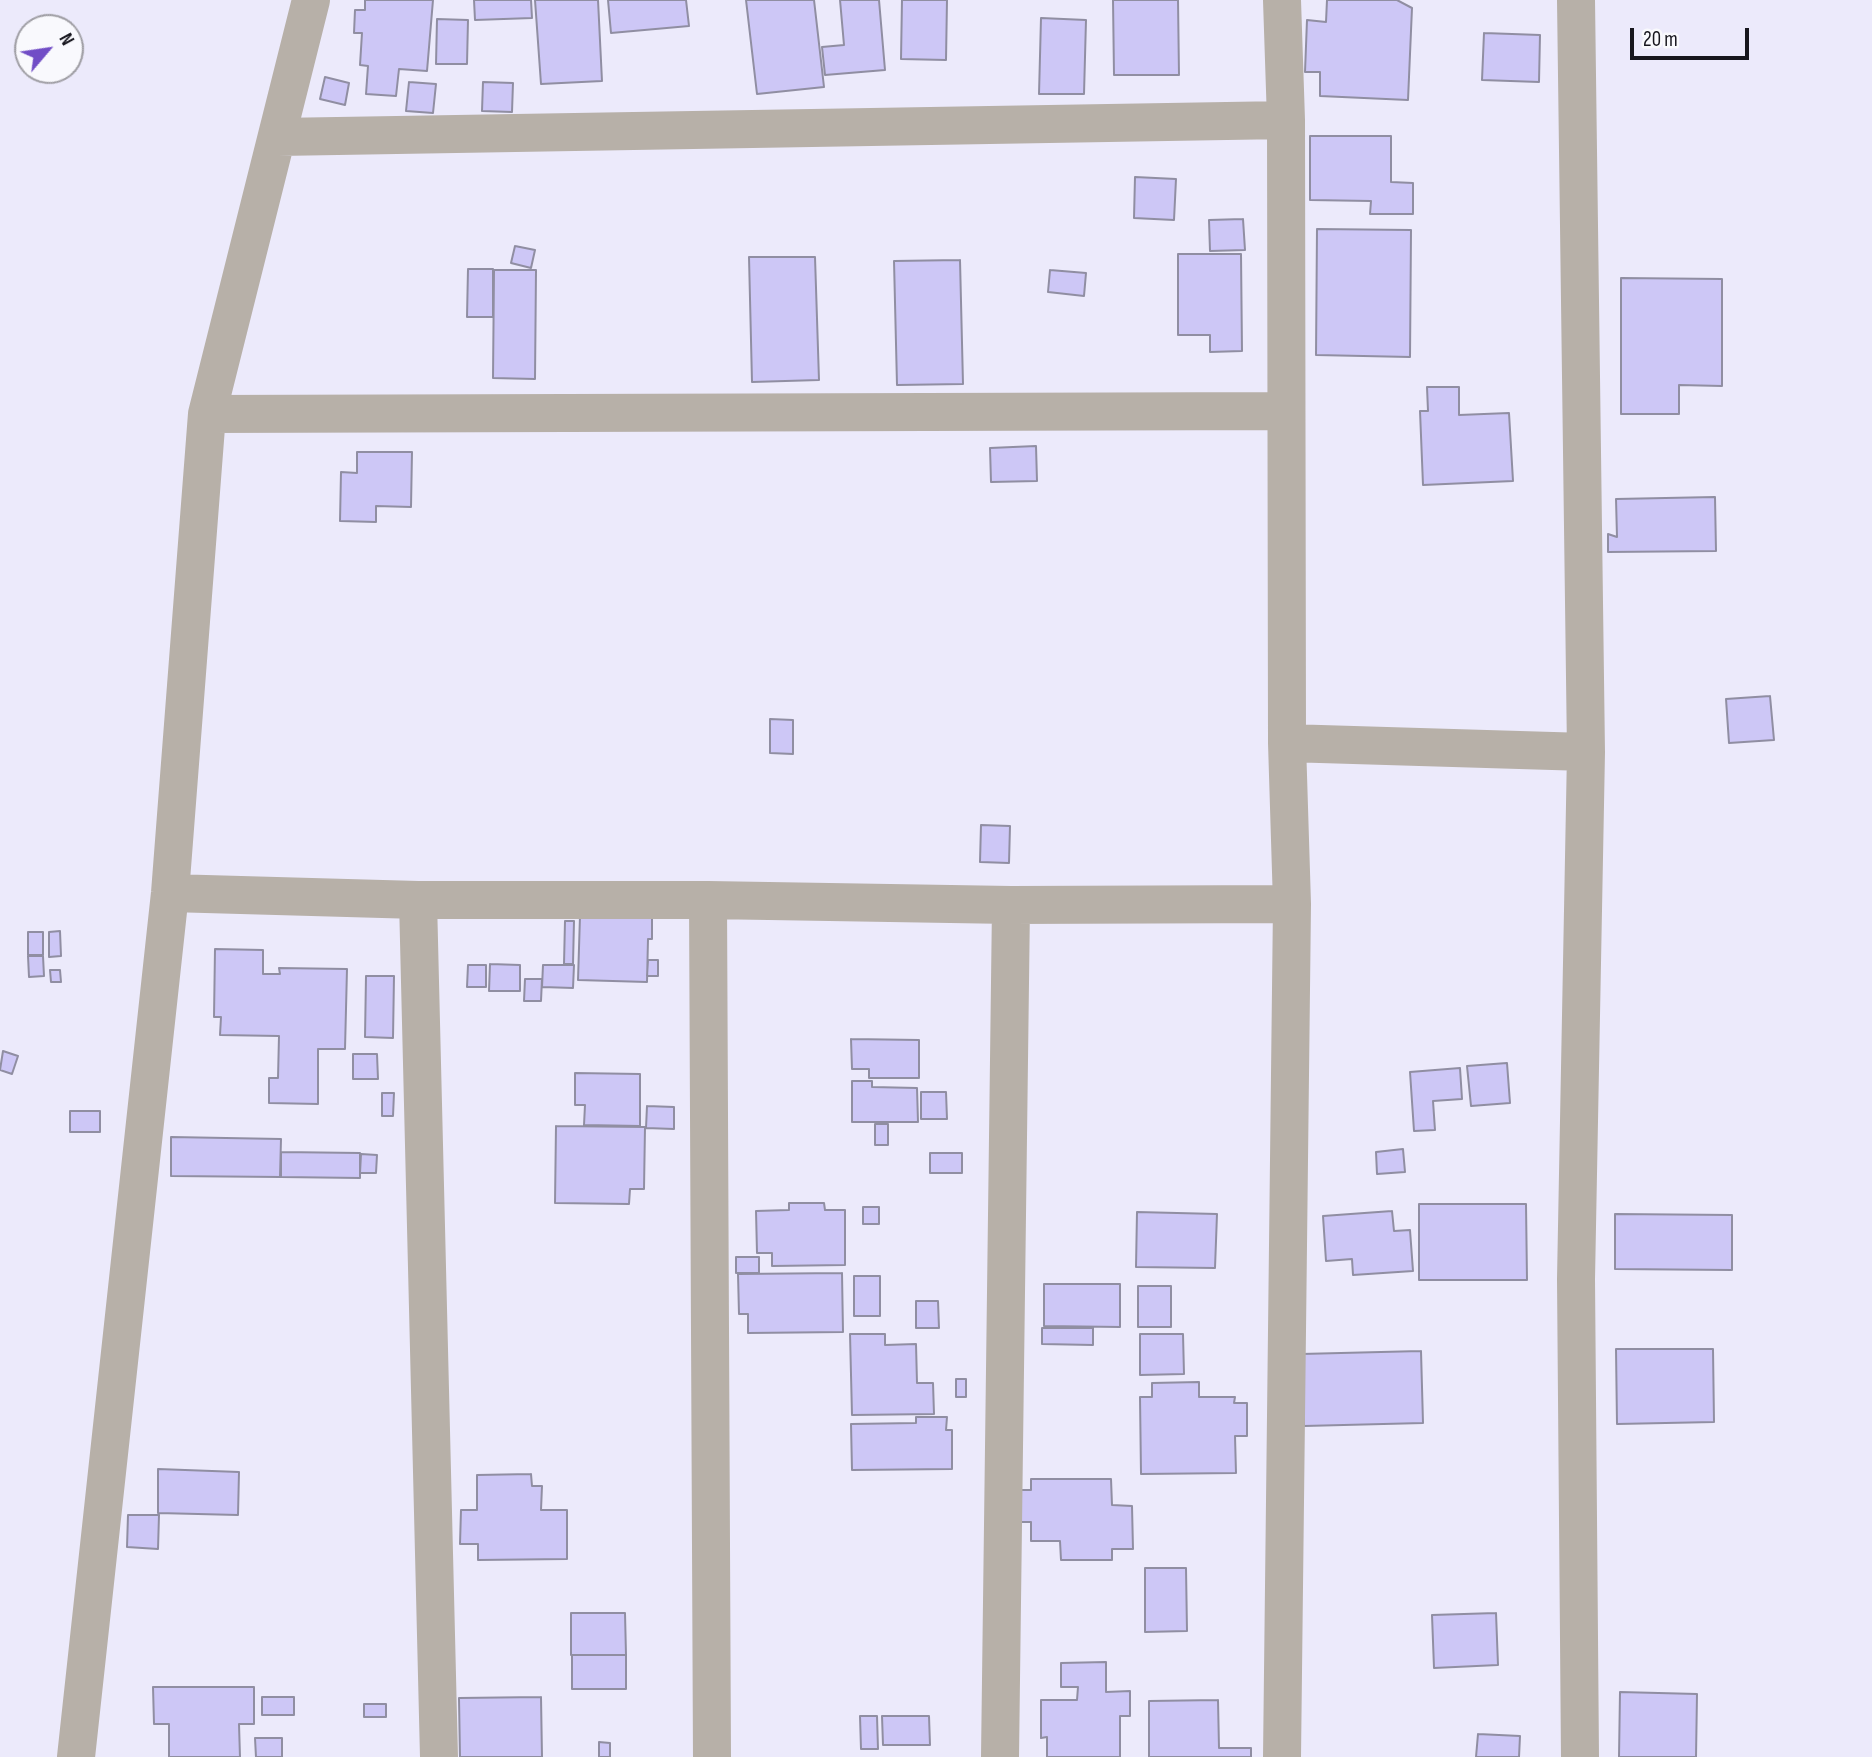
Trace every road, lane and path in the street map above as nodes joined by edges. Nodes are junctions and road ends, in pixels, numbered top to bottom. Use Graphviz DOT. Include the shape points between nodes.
graph roads {
  1 [pos="311,0"];
  2 [pos="1282,0"];
  3 [pos="1576,0"];
  4 [pos="1286,120"];
  5 [pos="278,137"];
  6 [pos="1286,411"];
  7 [pos="207,414"];
  8 [pos="1287,743"];
  9 [pos="1586,752"];
  10 [pos="170,894"];
  11 [pos="418,900"];
  12 [pos="708,900"];
  13 [pos="1292,904"];
  14 [pos="1011,905"];
  15 [pos="76,1757"];
  16 [pos="439,1757"];
  17 [pos="712,1757"];
  18 [pos="1000,1757"];
  19 [pos="1282,1757"];
  20 [pos="1580,1757"];
  1 -- 5 [label="street"];
  2 -- 4 [label="street"];
  3 -- 9 [label="street"];
  4 -- 5 [label="street"];
  4 -- 6 [label="street"];
  5 -- 7 [label="street"];
  6 -- 7 [label="street"];
  6 -- 8 [label="street"];
  7 -- 10 [label="street"];
  8 -- 9 [label="street"];
  8 -- 13 [label="street"];
  9 -- 20 [label="street" via="1576,1279"];
  10 -- 11 [label="street"];
  10 -- 15 [label="street"];
  11 -- 12 [label="street"];
  11 -- 16 [label="street"];
  12 -- 14 [label="street"];
  12 -- 17 [label="street"];
  13 -- 14 [label="street"];
  13 -- 19 [label="street"];
  14 -- 18 [label="street"];
}
